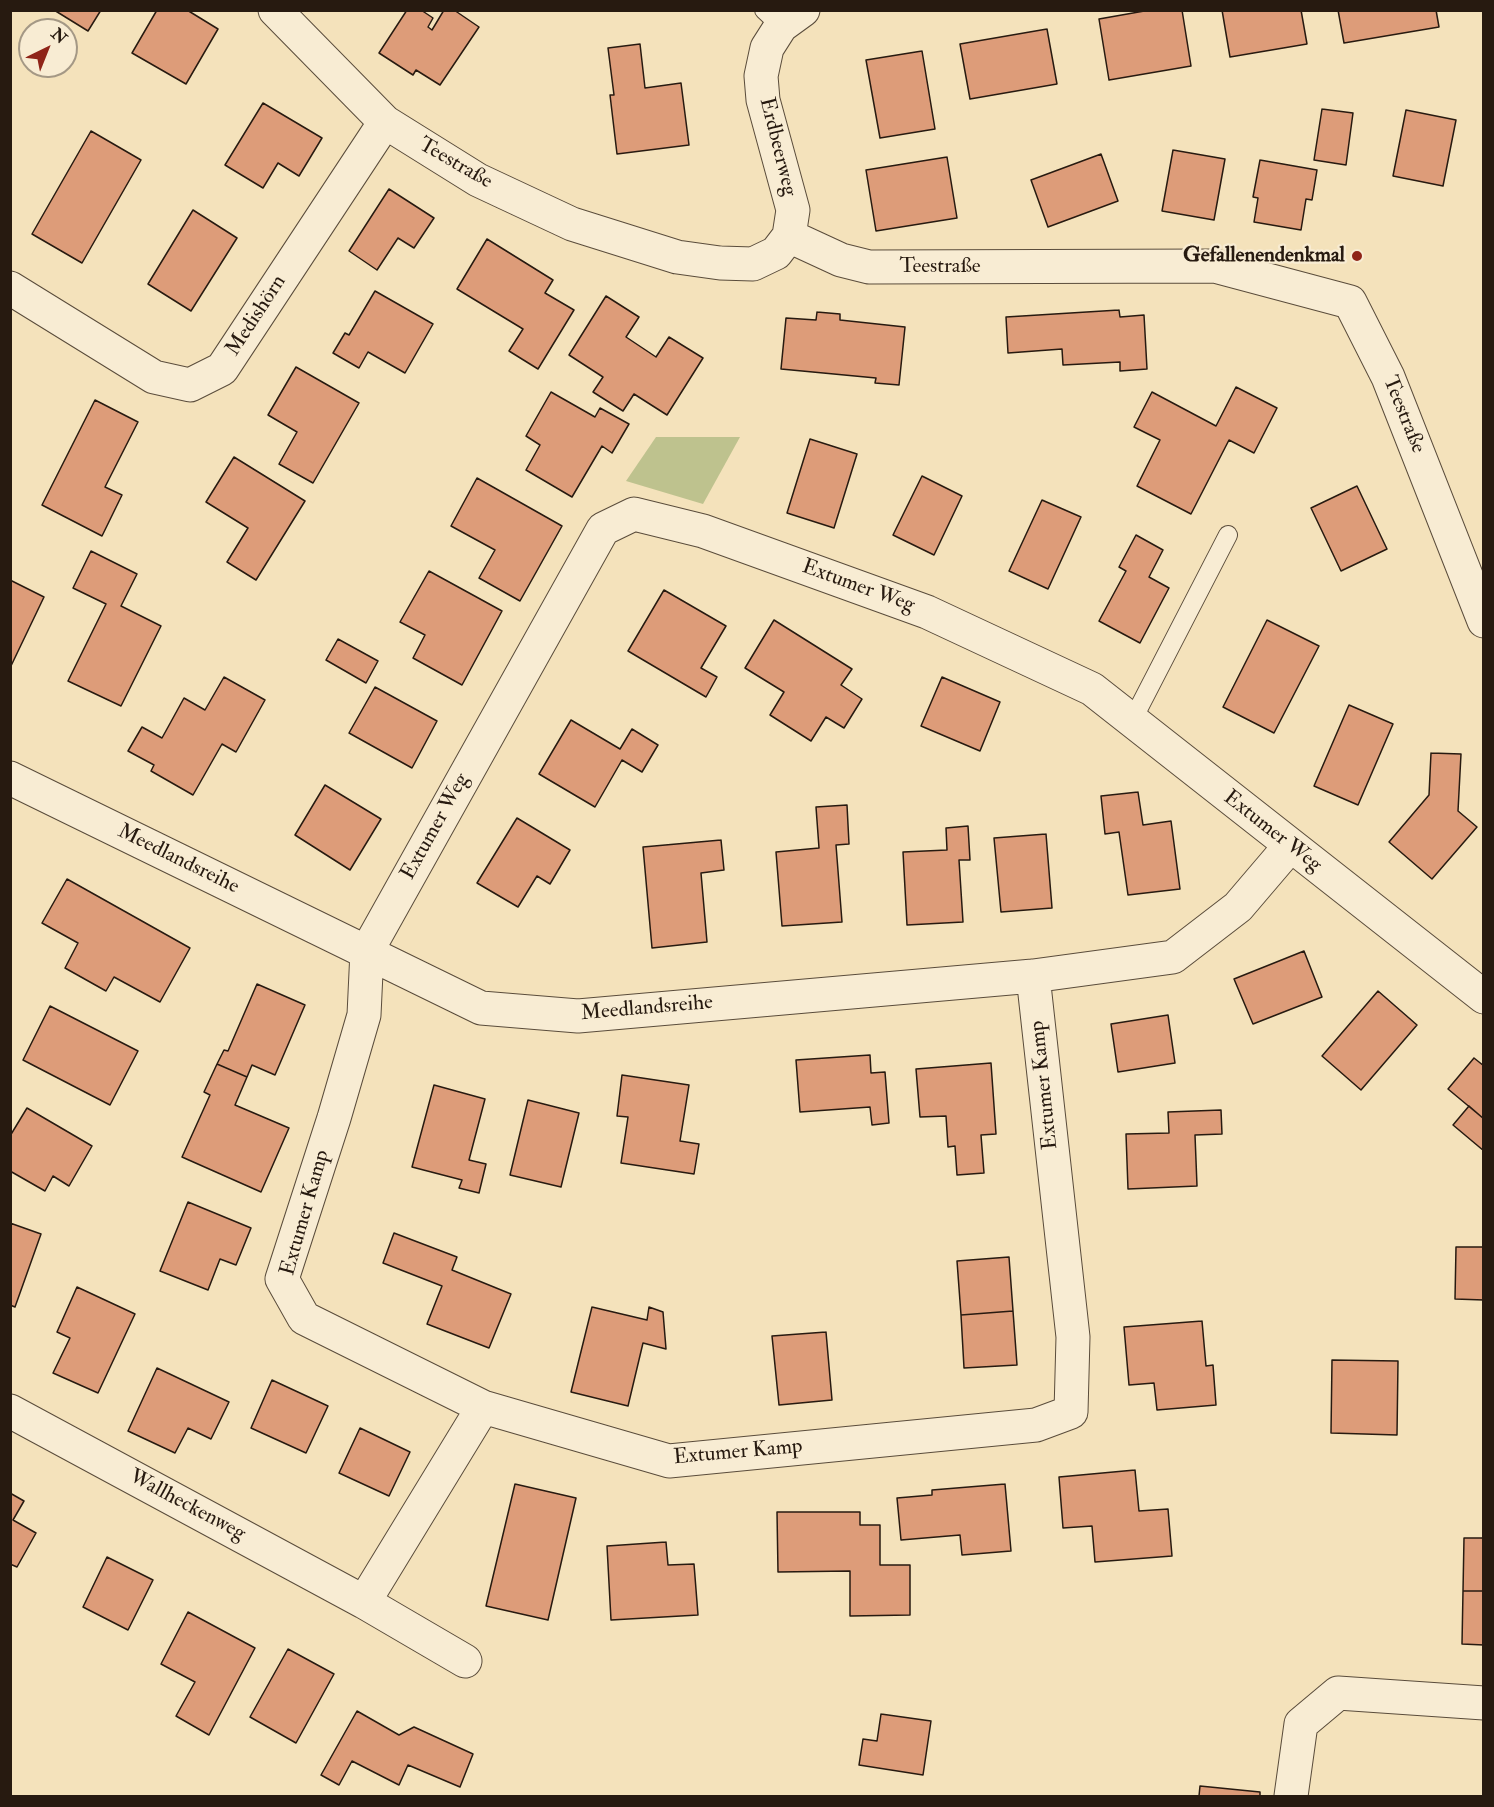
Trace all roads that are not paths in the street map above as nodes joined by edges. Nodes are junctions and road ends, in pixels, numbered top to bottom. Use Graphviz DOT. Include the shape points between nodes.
graph roads {
  1 [pos="275,10"];
  2 [pos="782,16"];
  3 [pos="385,122"];
  4 [pos="789,236"];
  5 [pos="10,288"];
  6 [pos="1228,535"];
  7 [pos="1483,620"];
  8 [pos="1132,721"];
  9 [pos="10,778"];
  10 [pos="1290,846"];
  11 [pos="367,951"];
  12 [pos="1033,976"];
  13 [pos="1484,997"];
  14 [pos="483,1407"];
  15 [pos="10,1411"];
  16 [pos="364,1602"];
  17 [pos="465,1661"];
  18 [pos="1484,1703"];
  19 [pos="1291,1797"];
  1 -- 3 [label="street, Teestraße"];
  2 -- 4 [label="street, Erdbeerweg" via="767,48 761,76 762,100 793,210"];
  3 -- 4 [label="street, Teestraße" via="478,180 572,224 677,257 753,264 776,253"];
  3 -- 5 [label="street, Medishörn" via="222,369 190,385 154,377"];
  4 -- 7 [label="street, Teestraße" via="841,260 869,267 1215,266 1350,302 1388,377"];
  6 -- 8 [label="lane"];
  8 -- 10 [label="street, Extumer Weg"];
  8 -- 11 [label="street, Extumer Weg" via="1092,689 927,612 703,531 634,514 603,529"];
  9 -- 11 [label="street, Meedlandsreihe"];
  10 -- 12 [label="street, Meedlandsreihe" via="1238,907 1173,957"];
  10 -- 13 [label="street, Extumer Weg"];
  11 -- 12 [label="street, Meedlandsreihe" via="481,1008 578,1017"];
  11 -- 14 [label="street, Extumer Kamp" via="364,1015 282,1279 304,1318"];
  12 -- 14 [label="street, Extumer Kamp" via="1072,1337 1071,1412 1036,1425 669,1461"];
  14 -- 16 [label="street"];
  15 -- 16 [label="street, Wallheckenweg"];
  16 -- 17 [label="street, Wallheckenweg"];
  18 -- 19 [label="street" via="1338,1693 1301,1724"];
}
